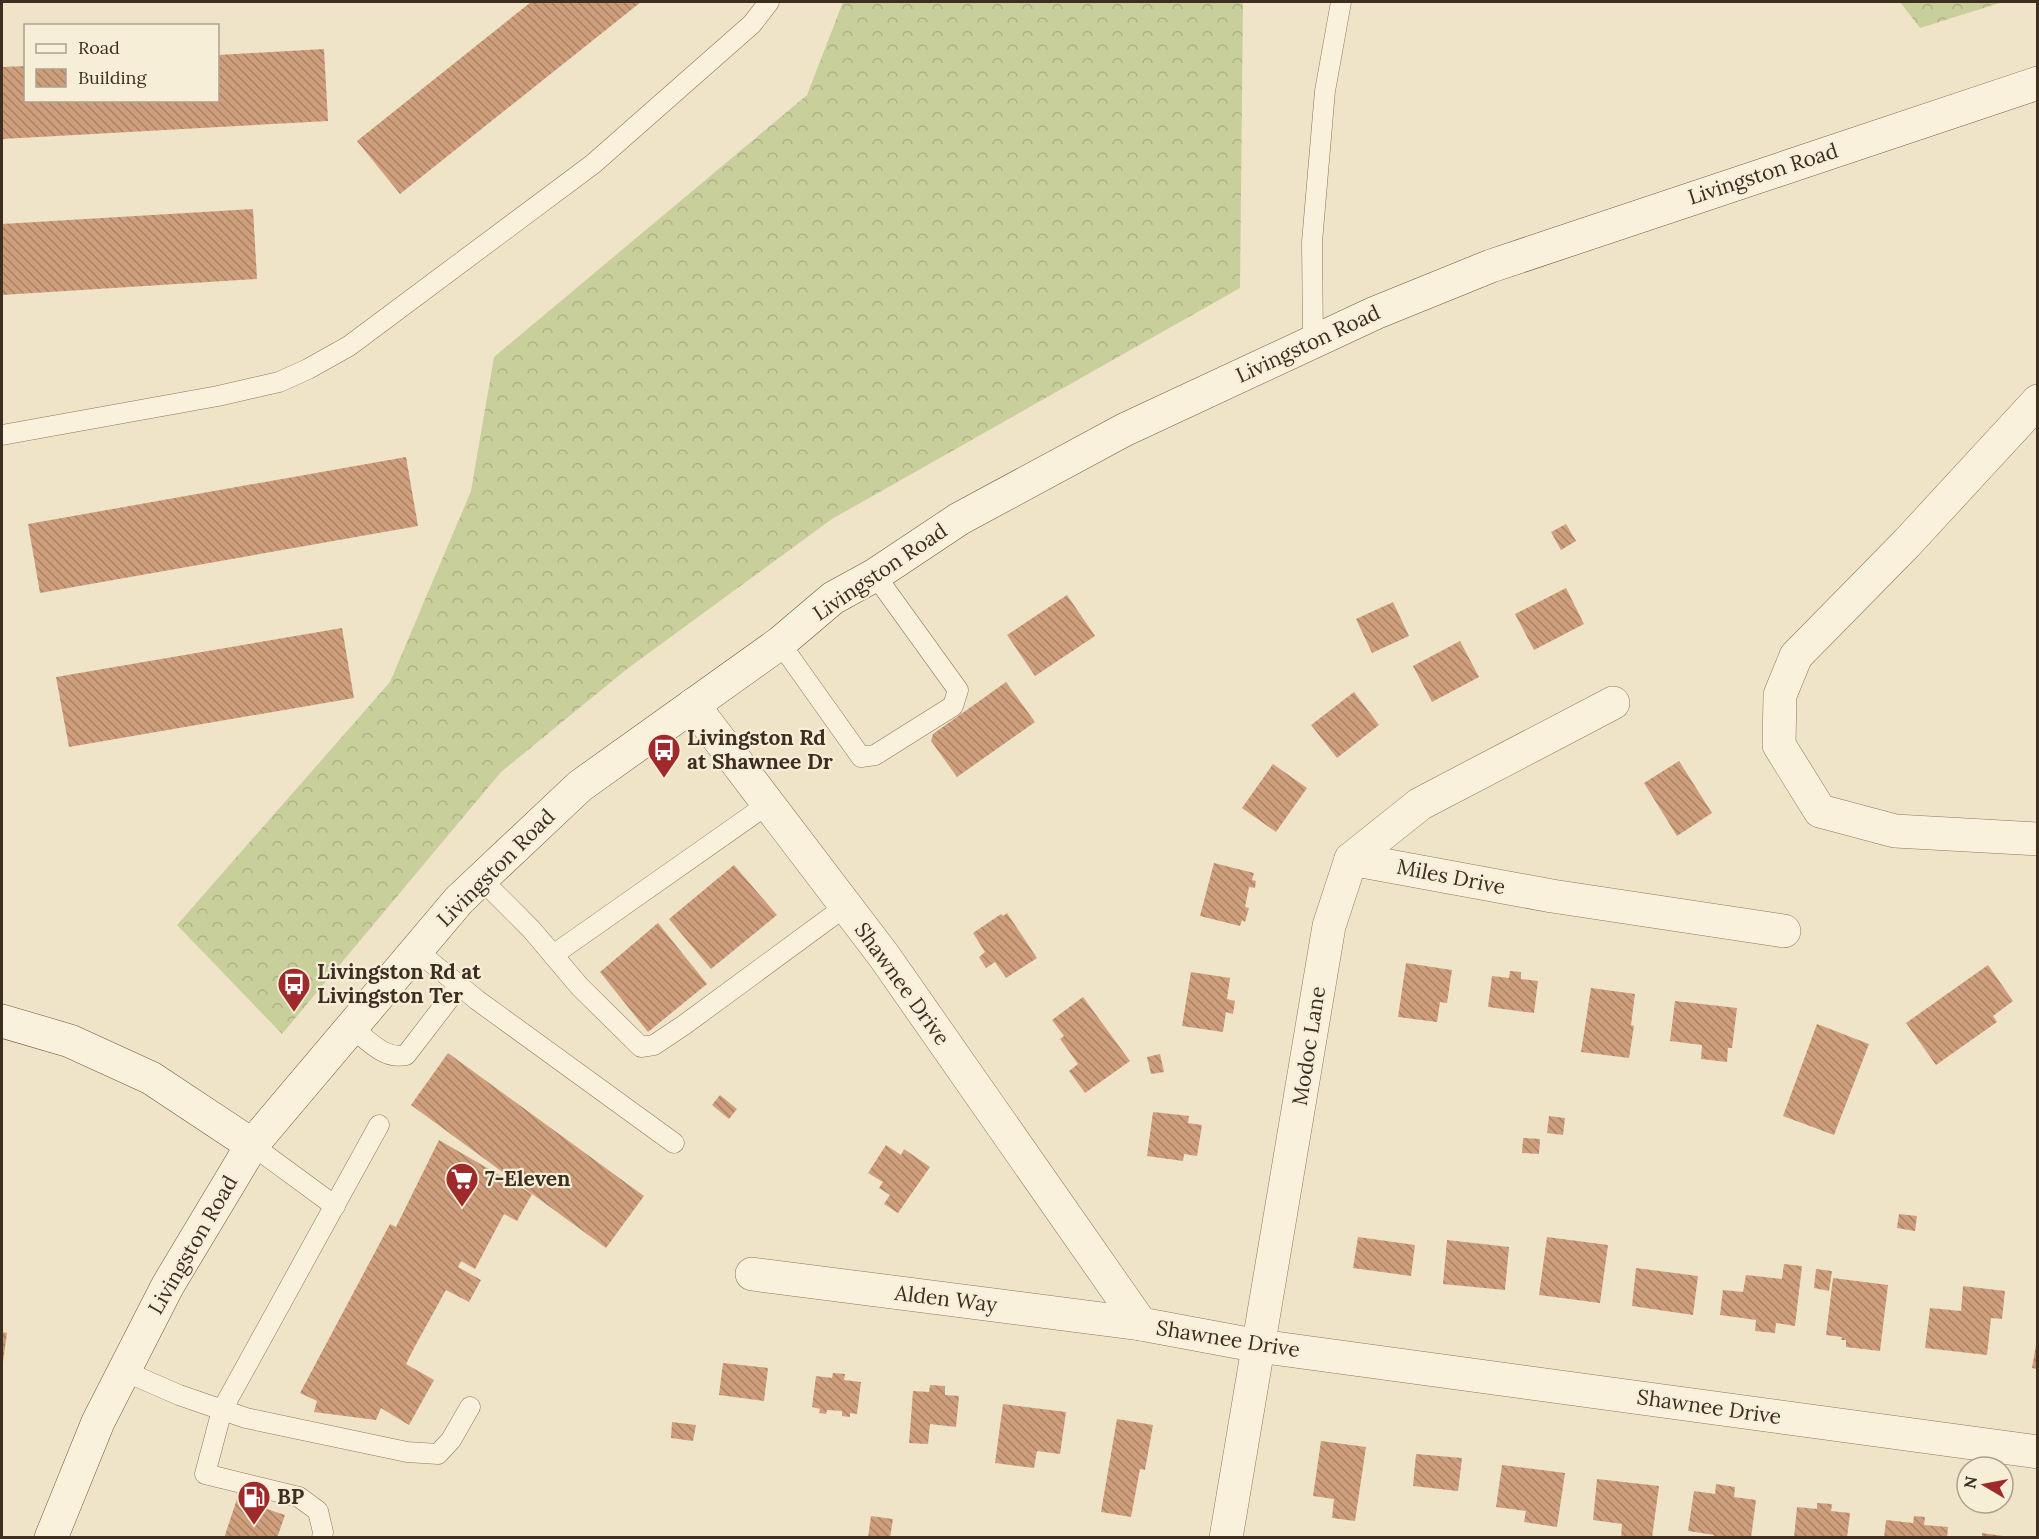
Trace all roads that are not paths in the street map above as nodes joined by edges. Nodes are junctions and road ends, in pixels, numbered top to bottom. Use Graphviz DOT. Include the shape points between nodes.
graph roads {
  1 [pos="769,2"];
  2 [pos="1341,2"];
  3 [pos="2037,83"];
  4 [pos="1313,341"];
  5 [pos="2037,401"];
  6 [pos="2,435"];
  7 [pos="875,575"];
  8 [pos="780,643"];
  9 [pos="1613,703"];
  10 [pos="693,705"];
  11 [pos="768,804"];
  12 [pos="2037,839"];
  13 [pos="1351,858"];
  14 [pos="481,879"];
  15 [pos="846,906"];
  16 [pos="1784,931"];
  17 [pos="416,950"];
  18 [pos="553,955"];
  19 [pos="459,986"];
  20 [pos="2,1021"];
  21 [pos="351,1027"];
  22 [pos="379,1125"];
  23 [pos="674,1143"];
  24 [pos="252,1145"];
  25 [pos="335,1206"];
  26 [pos="752,1274"];
  27 [pos="1141,1324"];
  28 [pos="1259,1346"];
  29 [pos="124,1371"];
  30 [pos="470,1407"];
  31 [pos="222,1410"];
  32 [pos="2037,1452"];
  33 [pos="51,1538"];
  34 [pos="322,1538"];
  35 [pos="1226,1538"];
  1 -- 6 [label="lane" via="752,24 593,164 349,346 279,382"];
  2 -- 4 [label="lane" via="1324,103 1312,242"];
  3 -- 4 [label="street, Livingston Road" via="1491,266"];
  4 -- 7 [label="street, Livingston Road" via="1124,430 958,519"];
  5 -- 12 [label="street" via="1908,543 1796,656 1780,695 1779,745 1820,811 1895,831"];
  7 -- 8 [label="street, Livingston Road" via="833,598"];
  7 -- 8 [label="lane" via="958,690 953,706 875,755 861,757"];
  8 -- 10 [label="street, Livingston Road"];
  9 -- 13 [label="street" via="1420,804"];
  10 -- 11 [label="street, Shawnee Drive"];
  10 -- 14 [label="street, Livingston Road" via="580,786"];
  11 -- 15 [label="street, Shawnee Drive"];
  11 -- 18 [label="lane"];
  13 -- 16 [label="street, Miles Drive" via="1552,896"];
  13 -- 28 [label="street, Modoc Lane" via="1329,926"];
  14 -- 17 [label="street, Livingston Road"];
  14 -- 18 [label="lane"];
  15 -- 18 [label="lane" via="654,1045 641,1047"];
  15 -- 27 [label="street, Shawnee Drive"];
  17 -- 19 [label="lane"];
  17 -- 21 [label="street, Livingston Road"];
  19 -- 21 [label="lane" via="406,1055 395,1057 380,1051"];
  19 -- 23 [label="lane"];
  20 -- 24 [label="street" via="70,1041 151,1078"];
  21 -- 24 [label="street, Livingston Road"];
  22 -- 25 [label="lane"];
  24 -- 25 [label="lane"];
  24 -- 29 [label="street, Livingston Road" via="168,1285"];
  25 -- 31 [label="lane"];
  26 -- 27 [label="street, Alden Way"];
  27 -- 28 [label="street, Shawnee Drive"];
  28 -- 32 [label="street, Shawnee Drive"];
  28 -- 35 [label="street, Modoc Lane"];
  29 -- 31 [label="lane"];
  29 -- 33 [label="street, Livingston Road" via="98,1422"];
  30 -- 31 [label="lane" via="438,1454 407,1452"];
  31 -- 34 [label="lane" via="205,1474 298,1497 318,1511"];
}
